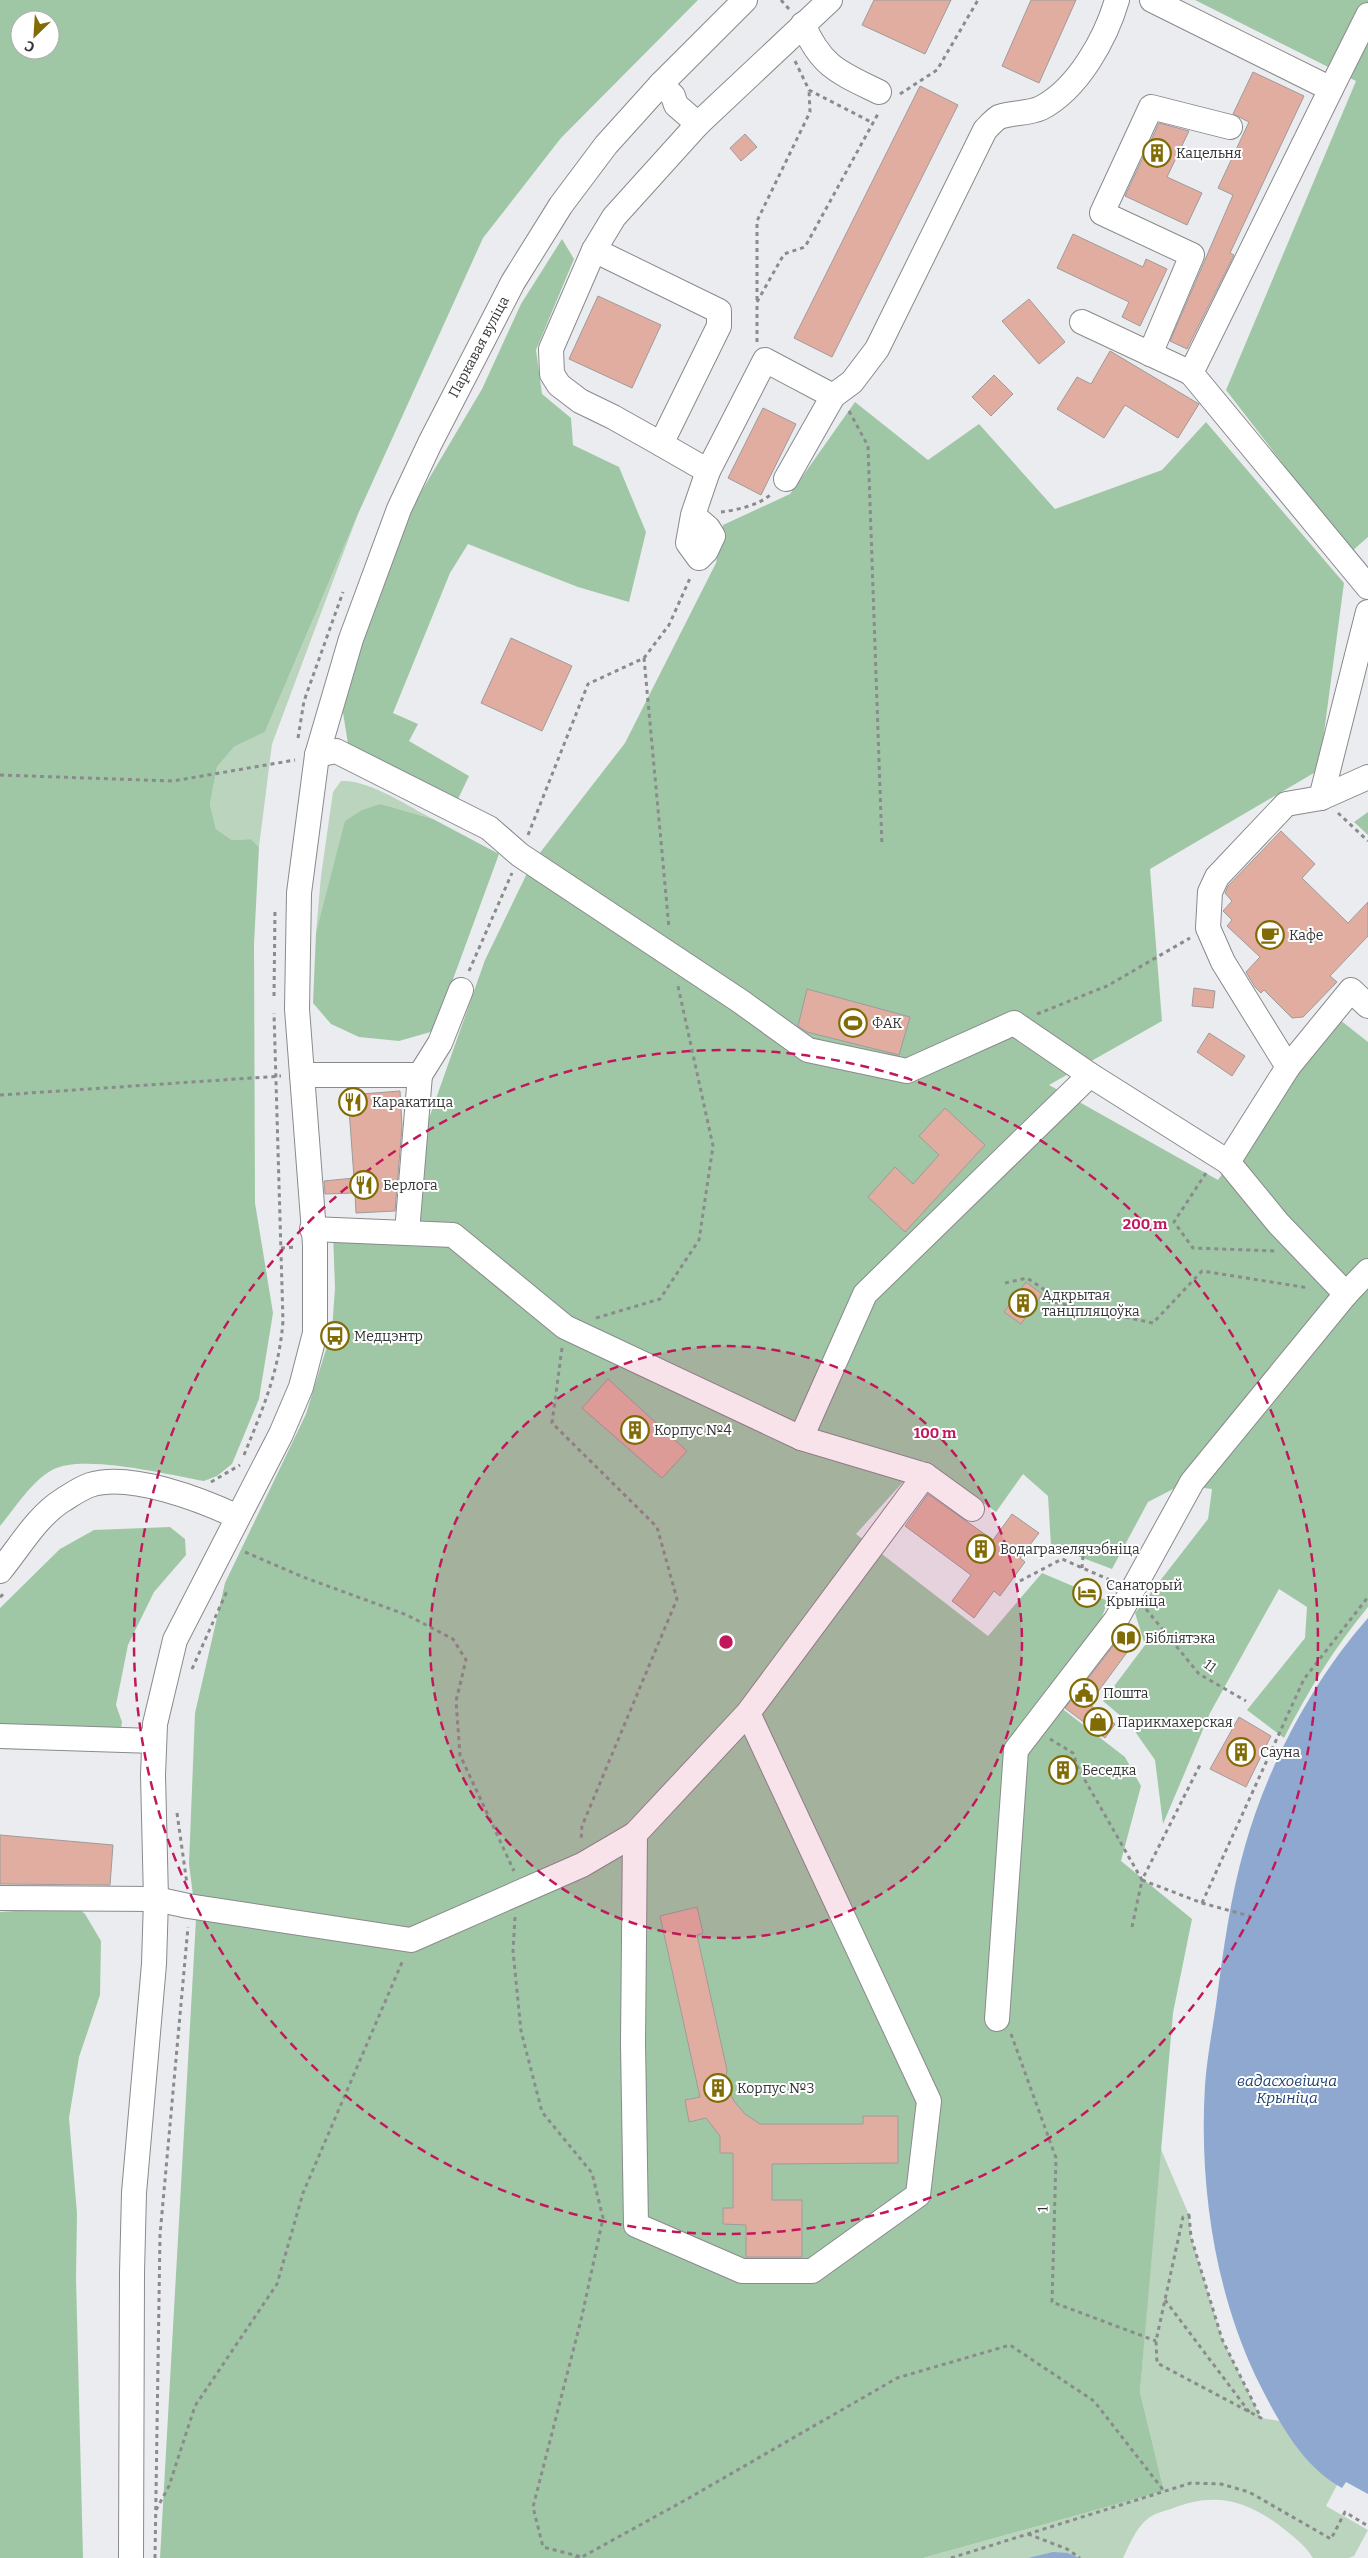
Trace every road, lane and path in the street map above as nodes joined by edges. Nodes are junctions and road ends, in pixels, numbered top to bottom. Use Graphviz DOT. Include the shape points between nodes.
graph roads {
  1 [pos="745,0"];
  2 [pos="830,0"];
  3 [pos="978,0"];
  4 [pos="1117,0"];
  5 [pos="1152,0"];
  6 [pos="1368,15"];
  7 [pos="804,24"];
  8 [pos="786,42"];
  9 [pos="660,84"];
  10 [pos="1331,89"];
  11 [pos="809,90"];
  12 [pos="887,98"];
  13 [pos="873,123"];
  14 [pos="698,124"];
  15 [pos="1230,127"];
  16 [pos="594,250"];
  17 [pos="757,302"];
  18 [pos="1082,322"];
  19 [pos="1150,354"];
  20 [pos="1191,373"];
  21 [pos="756,378"];
  22 [pos="833,396"];
  23 [pos="661,444"];
  24 [pos="708,471"];
  25 [pos="786,479"];
  26 [pos="694,515"];
  27 [pos="699,558"];
  28 [pos="1368,587"];
  29 [pos="345,588"];
  30 [pos="1368,612"];
  31 [pos="644,658"];
  32 [pos="303,750"];
  33 [pos="294,761"];
  34 [pos="292,770"];
  35 [pos="0,775"];
  36 [pos="1368,778"];
  37 [pos="1321,798"];
  38 [pos="1368,841"];
  39 [pos="882,846"];
  40 [pos="520,855"];
  41 [pos="276,905"];
  42 [pos="1208,928"];
  43 [pos="671,956"];
  44 [pos="461,990"];
  45 [pos="274,1000"];
  46 [pos="1368,1006"];
  47 [pos="274,1010"];
  48 [pos="1014,1023"];
  49 [pos="1288,1066"];
  50 [pos="302,1075"];
  51 [pos="420,1075"];
  52 [pos="1090,1075"];
  53 [pos="274,1076"];
  54 [pos="0,1095"];
  55 [pos="1228,1162"];
  56 [pos="312,1229"];
  57 [pos="407,1232"];
  58 [pos="1307,1253"];
  59 [pos="1368,1271"];
  60 [pos="1005,1283"];
  61 [pos="1346,1294"];
  62 [pos="565,1327"];
  63 [pos="801,1438"];
  64 [pos="925,1475"];
  65 [pos="210,1482"];
  66 [pos="972,1510"];
  67 [pos="238,1517"];
  68 [pos="1084,1544"];
  69 [pos="245,1552"];
  70 [pos="1082,1568"];
  71 [pos="6,1579"];
  72 [pos="1020,1581"];
  73 [pos="1132,1591"];
  74 [pos="227,1592"];
  75 [pos="0,1597"];
  76 [pos="1368,1597"];
  77 [pos="1120,1612"];
  78 [pos="190,1673"];
  79 [pos="1246,1701"];
  80 [pos="748,1713"];
  81 [pos="1034,1727"];
  82 [pos="0,1736"];
  83 [pos="154,1741"];
  84 [pos="1200,1765"];
  85 [pos="177,1806"];
  86 [pos="635,1834"];
  87 [pos="581,1844"];
  88 [pos="1142,1880"];
  89 [pos="516,1894"];
  90 [pos="0,1898"];
  91 [pos="156,1899"];
  92 [pos="1202,1903"];
  93 [pos="188,1906"];
  94 [pos="1253,1917"];
  95 [pos="1132,1927"];
  96 [pos="411,1940"];
  97 [pos="997,2019"];
  98 [pos="1165,2300"];
  99 [pos="1156,2341"];
  100 [pos="1251,2415"];
  101 [pos="1164,2491"];
  102 [pos="156,2510"];
  103 [pos="1368,2526"];
  104 [pos="1028,2534"];
  105 [pos="582,2557"];
  106 [pos="131,2558"];
  107 [pos="155,2558"];
  108 [pos="575,2558"];
  109 [pos="952,2558"];
  110 [pos="1080,2558"];
  1 -- 9 [label="street, Паркавая вуліца"];
  2 -- 7 [label="street"];
  3 -- 12 [label="path" via="937,70"];
  4 -- 22 [label="street" via="1111,22 1064,93 1039,108 998,118 985,130 877,349 852,382"];
  5 -- 10 [label="street"];
  6 -- 10 [label="street"];
  7 -- 8 [label="street"];
  7 -- 12 [label="street" via="813,47 826,62"];
  8 -- 11 [label="path"];
  8 -- 14 [label="street"];
  9 -- 14 [label="street" via="673,96 676,105"];
  9 -- 32 [label="street, Паркавая вуліца" via="606,144 560,205 513,282 407,492 351,639"];
  10 -- 20 [label="street"];
  11 -- 13 [label="path"];
  11 -- 17 [label="path" via="810,112 757,221"];
  12 -- 13 [label="path"];
  13 -- 17 [label="path" via="804,246 784,254"];
  14 -- 16 [label="street" via="614,217"];
  15 -- 19 [label="street" via="1151,107 1102,213 1192,255"];
  16 -- 23 [label="street" via="551,349 552,374 559,385 580,401"];
  16 -- 23 [label="street" via="719,311 719,326"];
  17 -- 21 [label="path"];
  18 -- 19 [label="street"];
  19 -- 20 [label="street"];
  20 -- 28 [label="street"];
  21 -- 22 [label="street" via="766,360"];
  21 -- 24 [label="street"];
  22 -- 25 [label="street"];
  22 -- 39 [label="path" via="843,401 868,446"];
  23 -- 24 [label="street"];
  24 -- 26 [label="street"];
  25 -- 26 [label="path" via="766,499 734,510"];
  26 -- 27 [label="street" via="688,542"];
  27 -- 31 [label="path" via="669,625"];
  29 -- 32 [label="path" via="304,701"];
  30 -- 37 [label="street"];
  31 -- 40 [label="path" via="588,684"];
  31 -- 43 [label="path"];
  32 -- 33 [label="path"];
  32 -- 33 [label="path"];
  32 -- 40 [label="street" via="336,752 489,828"];
  32 -- 50 [label="street, Паркавая вуліца" via="297,1009"];
  33 -- 34 [label="path"];
  33 -- 35 [label="path" via="173,781"];
  36 -- 37 [label="street"];
  37 -- 38 [label="path"];
  37 -- 42 [label="street" via="1286,804 1217,877 1209,899"];
  40 -- 43 [label="street"];
  40 -- 44 [label="path"];
  41 -- 45 [label="path" via="273,925"];
  42 -- 48 [label="path" via="1107,986"];
  42 -- 49 [label="street" via="1223,962"];
  43 -- 48 [label="street" via="808,1050 907,1070"];
  43 -- 62 [label="path" via="713,1146 699,1240 660,1299"];
  44 -- 51 [label="street" via="440,1043"];
  46 -- 49 [label="street" via="1351,990"];
  47 -- 53 [label="path"];
  48 -- 52 [label="street"];
  49 -- 55 [label="street"];
  50 -- 51 [label="street"];
  50 -- 53 [label="path"];
  50 -- 56 [label="street, Паркавая вуліца"];
  51 -- 57 [label="street"];
  52 -- 55 [label="street"];
  52 -- 63 [label="street" via="866,1294"];
  53 -- 54 [label="path"];
  53 -- 65 [label="path" via="283,1321 280,1353 270,1391 240,1466"];
  55 -- 58 [label="street"];
  55 -- 58 [label="path" via="1210,1166 1174,1222 1193,1248"];
  56 -- 57 [label="street"];
  56 -- 67 [label="street, Паркавая вуліца" via="316,1306 310,1356 281,1434"];
  57 -- 62 [label="street" via="453,1235"];
  58 -- 61 [label="street"];
  59 -- 61 [label="street"];
  60 -- 61 [label="path" via="1027,1278 1048,1292 1048,1301 1152,1323 1202,1271"];
  61 -- 73 [label="street" via="1192,1482"];
  62 -- 63 [label="street"];
  62 -- 87 [label="path" via="552,1423 657,1527 677,1599 582,1826"];
  63 -- 64 [label="street"];
  64 -- 66 [label="street"];
  64 -- 80 [label="street"];
  67 -- 71 [label="street" via="202,1500 166,1490 118,1483 91,1485 62,1500 44,1516"];
  67 -- 83 [label="street, Паркавая вуліца" via="175,1640 161,1692"];
  68 -- 70 [label="path"];
  69 -- 89 [label="path" via="303,1577 407,1614 453,1638 466,1660 456,1702 460,1755 517,1879"];
  70 -- 72 [label="path" via="1062,1559"];
  70 -- 77 [label="path" via="1110,1580"];
  71 -- 75 [label="path"];
  73 -- 77 [label="street"];
  73 -- 79 [label="path, 11" via="1198,1674"];
  74 -- 78 [label="path"];
  76 -- 92 [label="path" via="1304,1679"];
  77 -- 81 [label="street"];
  80 -- 86 [label="street"];
  80 -- 86 [label="street" via="929,2101 918,2195 812,2271 742,2271 636,2225"];
  81 -- 88 [label="path" via="1073,1753 1078,1768"];
  81 -- 97 [label="street" via="1016,1750"];
  82 -- 83 [label="street"];
  83 -- 91 [label="street, Паркавая вуліца"];
  84 -- 88 [label="path"];
  85 -- 93 [label="path"];
  86 -- 89 [label="street" via="582,1864"];
  88 -- 92 [label="path"];
  88 -- 95 [label="path"];
  89 -- 96 [label="street"];
  89 -- 105 [label="path" via="513,1951 521,2031 542,2112 592,2173 603,2218 534,2507 543,2547"];
  90 -- 91 [label="street"];
  91 -- 93 [label="street"];
  91 -- 106 [label="street, Паркавая вуліца" via="154,1964 134,2202"];
  92 -- 94 [label="path"];
  93 -- 96 [label="street"];
  93 -- 102 [label="path" via="160,2235"];
  96 -- 102 [label="path" via="303,2193 277,2284 195,2406 169,2486"];
  97 -- 99 [label="path, 1" via="1011,2033 1056,2158 1052,2302"];
  98 -- 99 [label="path"];
  98 -- 100 [label="path"];
  98 -- 100 [label="path" via="1183,2217 1189,2215 1191,2237 1222,2339 1261,2418"];
  99 -- 100 [label="path" via="1158,2363"];
  101 -- 103 [label="path" via="1191,2483 1221,2484 1249,2492 1331,2538 1345,2512"];
  101 -- 104 [label="path"];
  101 -- 105 [label="path" via="1094,2401 1010,2345 897,2378"];
  102 -- 107 [label="path"];
  104 -- 109 [label="path"];
  104 -- 110 [label="path" via="1067,2548"];
  105 -- 108 [label="path"];
}
